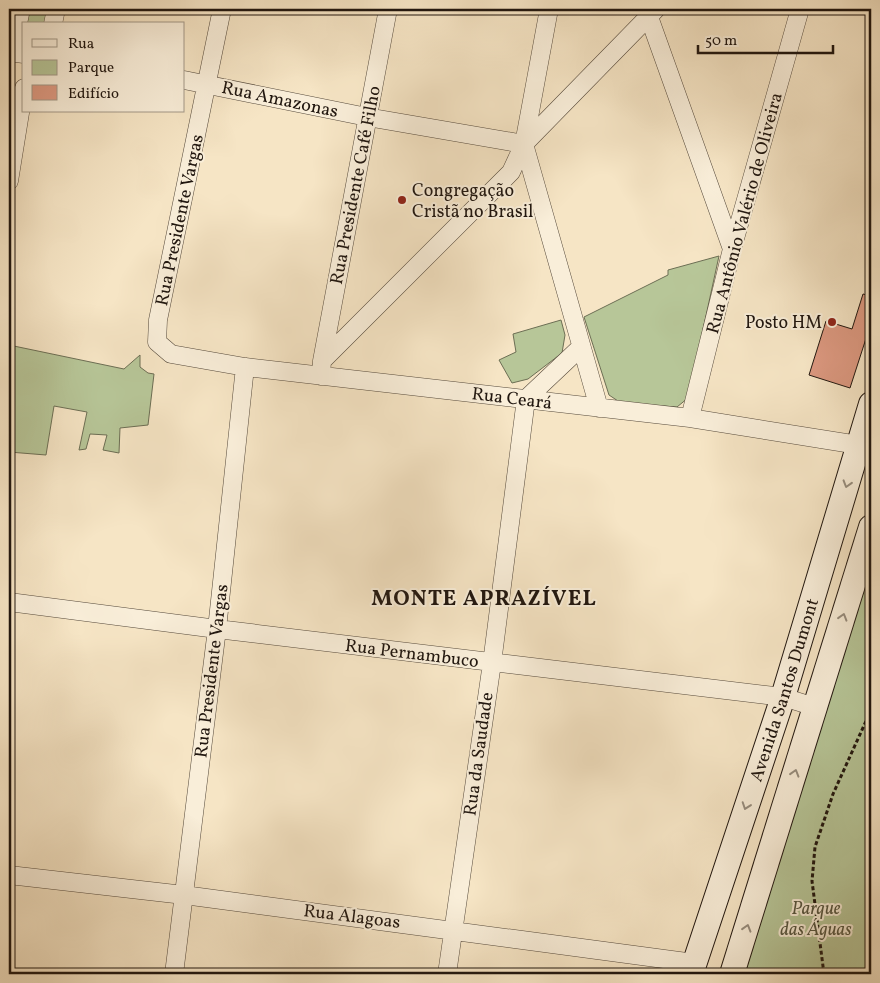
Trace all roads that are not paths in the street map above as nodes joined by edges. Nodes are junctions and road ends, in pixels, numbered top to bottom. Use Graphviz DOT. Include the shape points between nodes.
graph roads {
  1 [pos="21,9"];
  2 [pos="56,9"];
  3 [pos="222,9"];
  4 [pos="388,9"];
  5 [pos="549,9"];
  6 [pos="800,9"];
  7 [pos="653,13"];
  8 [pos="53,22"];
  9 [pos="22,43"];
  10 [pos="9,52"];
  11 [pos="22,54"];
  12 [pos="185,80"];
  13 [pos="207,84"];
  14 [pos="22,101"];
  15 [pos="367,117"];
  16 [pos="524,144"];
  17 [pos="9,182"];
  18 [pos="732,249"];
  19 [pos="157,342"];
  20 [pos="581,347"];
  21 [pos="245,367"];
  22 [pos="321,369"];
  23 [pos="526,399"];
  24 [pos="871,404"];
  25 [pos="599,408"];
  26 [pos="690,418"];
  27 [pos="865,446"];
  28 [pos="871,526"];
  29 [pos="9,602"];
  30 [pos="217,629"];
  31 [pos="492,663"];
  32 [pos="783,697"];
  33 [pos="815,707"];
  34 [pos="9,875"];
  35 [pos="184,894"];
  36 [pos="452,930"];
  37 [pos="692,969"];
  38 [pos="174,974"];
  39 [pos="447,974"];
  40 [pos="732,974"];
  1 -- 9 [label="street" via="16,33"];
  2 -- 8 [label="street"];
  3 -- 13 [label="street, Rua Presidente Vargas"];
  4 -- 15 [label="street, Rua Presidente Café Filho"];
  5 -- 16 [label="street"];
  6 -- 18 [label="street, Rua Antônio Valério de Oliveira"];
  7 -- 16 [label="street"];
  7 -- 18 [label="street"];
  10 -- 11 [label="street"];
  12 -- 13 [label="street, Rua Amazonas"];
  13 -- 15 [label="street, Rua Amazonas"];
  13 -- 19 [label="street, Rua Presidente Vargas" via="158,320"];
  14 -- 17 [label="street"];
  15 -- 16 [label="street, Rua Amazonas"];
  15 -- 22 [label="street, Rua Presidente Café Filho"];
  16 -- 20 [label="street"];
  16 -- 22 [label="street" via="511,172"];
  18 -- 26 [label="street, Rua Antônio Valério de Oliveira"];
  19 -- 21 [label="street, Rua Ceará" via="171,354"];
  20 -- 23 [label="street"];
  20 -- 25 [label="street"];
  21 -- 22 [label="street, Rua Ceará"];
  21 -- 30 [label="street, Rua Presidente Vargas"];
  22 -- 23 [label="street, Rua Ceará"];
  23 -- 25 [label="street, Rua Ceará"];
  23 -- 31 [label="street, Rua da Saudade"];
  24 -- 27 [label="street, Avenida Santos Dumont"];
  25 -- 26 [label="street, Rua Ceará"];
  26 -- 27 [label="street, Rua Ceará"];
  27 -- 32 [label="street, Avenida Santos Dumont, one-way"];
  33 -- 28 [label="street, Avenida Santos Dumont, one-way"];
  29 -- 30 [label="street, Rua Pernambuco"];
  30 -- 31 [label="street, Rua Pernambuco"];
  30 -- 35 [label="street, Rua Presidente Vargas"];
  31 -- 32 [label="street, Rua Pernambuco"];
  31 -- 36 [label="street, Rua da Saudade"];
  32 -- 33 [label="street, Rua Pernambuco"];
  32 -- 37 [label="street, Avenida Santos Dumont, one-way"];
  40 -- 33 [label="street, Avenida Santos Dumont, one-way"];
  34 -- 35 [label="street, Rua Alagoas"];
  35 -- 36 [label="street, Rua Alagoas"];
  35 -- 38 [label="street, Rua Presidente Vargas"];
  36 -- 37 [label="street, Rua Alagoas"];
  36 -- 39 [label="street, Rua da Saudade"];
}
